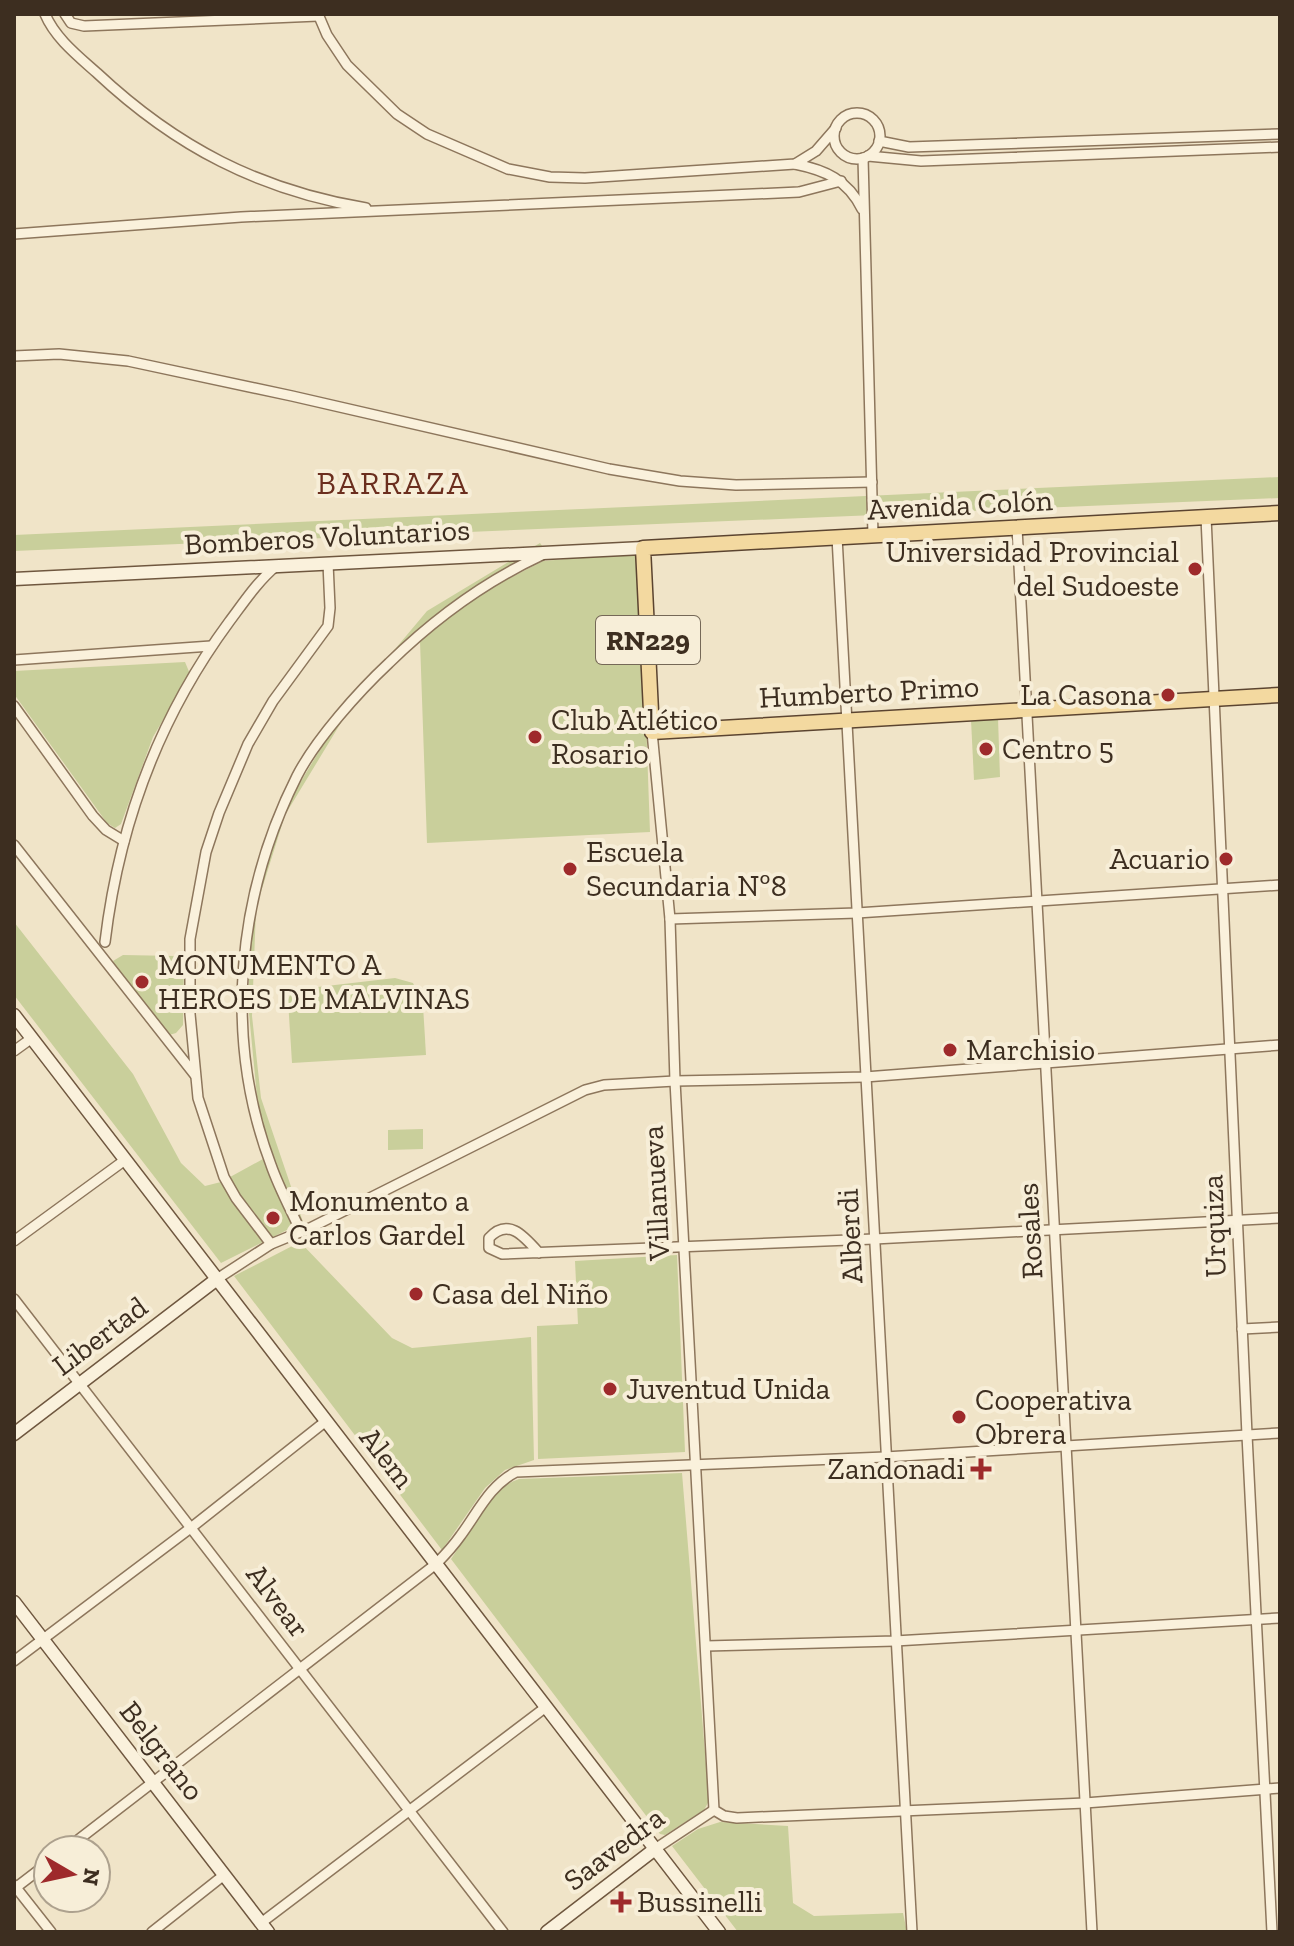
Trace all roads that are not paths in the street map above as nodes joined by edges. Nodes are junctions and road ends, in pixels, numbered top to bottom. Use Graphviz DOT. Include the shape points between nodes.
graph roads {
  1 [pos="45,14"];
  2 [pos="65,14"];
  3 [pos="286,15"];
  4 [pos="318,15"];
  5 [pos="215,17"];
  6 [pos="140,18"];
  7 [pos="836,128"];
  8 [pos="1280,134"];
  9 [pos="879,141"];
  10 [pos="1280,147"];
  11 [pos="865,157"];
  12 [pos="795,164"];
  13 [pos="841,181"];
  14 [pos="385,211"];
  15 [pos="863,212"];
  16 [pos="14,234"];
  17 [pos="14,356"];
  18 [pos="872,482"];
  19 [pos="1280,513"];
  20 [pos="1206,517"];
  21 [pos="1017,528"];
  22 [pos="873,535"];
  23 [pos="837,537"];
  24 [pos="643,548"];
  25 [pos="557,552"];
  26 [pos="328,563"];
  27 [pos="277,566"];
  28 [pos="14,579"];
  29 [pos="211,646"];
  30 [pos="14,660"];
  31 [pos="1280,695"];
  32 [pos="1214,698"];
  33 [pos="14,706"];
  34 [pos="1026,708"];
  35 [pos="846,719"];
  36 [pos="652,732"];
  37 [pos="124,841"];
  38 [pos="14,845"];
  39 [pos="1280,885"];
  40 [pos="1221,889"];
  41 [pos="1037,900"];
  42 [pos="857,913"];
  43 [pos="670,919"];
  44 [pos="105,942"];
  45 [pos="14,1015"];
  46 [pos="32,1038"];
  47 [pos="1280,1045"];
  48 [pos="1230,1048"];
  49 [pos="14,1051"];
  50 [pos="1045,1064"];
  51 [pos="195,1075"];
  52 [pos="865,1077"];
  53 [pos="675,1081"];
  54 [pos="125,1160"];
  55 [pos="1280,1218"];
  56 [pos="1239,1220"];
  57 [pos="1054,1231"];
  58 [pos="301,1232"];
  59 [pos="874,1239"];
  60 [pos="14,1241"];
  61 [pos="271,1244"];
  62 [pos="685,1245"];
  63 [pos="539,1253"];
  64 [pos="217,1279"];
  65 [pos="14,1299"];
  66 [pos="1280,1327"];
  67 [pos="1242,1329"];
  68 [pos="80,1384"];
  69 [pos="326,1421"];
  70 [pos="1280,1433"];
  71 [pos="14,1434"];
  72 [pos="1247,1435"];
  73 [pos="1066,1445"];
  74 [pos="885,1457"];
  75 [pos="696,1464"];
  76 [pos="192,1527"];
  77 [pos="436,1564"];
  78 [pos="14,1602"];
  79 [pos="1256,1618"];
  80 [pos="1280,1618"];
  81 [pos="1076,1632"];
  82 [pos="43,1640"];
  83 [pos="895,1641"];
  84 [pos="706,1646"];
  85 [pos="14,1661"];
  86 [pos="300,1669"];
  87 [pos="546,1707"];
  88 [pos="153,1783"];
  89 [pos="1265,1788"];
  90 [pos="1280,1788"];
  91 [pos="1085,1803"];
  92 [pos="714,1810"];
  93 [pos="904,1810"];
  94 [pos="409,1812"];
  95 [pos="86,1834"];
  96 [pos="655,1849"];
  97 [pos="32,1875"];
  98 [pos="224,1875"];
  99 [pos="15,1887"];
  100 [pos="265,1927"];
  101 [pos="159,1930"];
  102 [pos="51,1932"];
  103 [pos="503,1932"];
  104 [pos="547,1932"];
  105 [pos="719,1932"];
  106 [pos="912,1932"];
  107 [pos="1092,1932"];
  108 [pos="1272,1932"];
  1 -- 14 [label="street" via="68,46 127,101 196,150 275,186"];
  2 -- 6 [label="street" via="71,23 84,26"];
  3 -- 4 [label="street"];
  3 -- 5 [label="street"];
  4 -- 12 [label="street" via="347,65 397,114 427,134 508,169 585,178"];
  5 -- 6 [label="street"];
  7 -- 9 [label="street" via="849,115 863,115 875,123"];
  7 -- 11 [label="street" via="839,150 848,157"];
  7 -- 12 [label="street" via="816,151"];
  8 -- 9 [label="street" via="909,147"];
  9 -- 11 [label="street"];
  10 -- 11 [label="street" via="921,161"];
  11 -- 15 [label="street"];
  12 -- 13 [label="street"];
  13 -- 14 [label="street" via="799,192"];
  13 -- 15 [label="street"];
  14 -- 16 [label="street"];
  15 -- 18 [label="street"];
  17 -- 18 [label="street" via="128,361 680,481"];
  18 -- 22 [label="street"];
  19 -- 20 [label="main road, Avenida Colón"];
  20 -- 21 [label="main road, Avenida Colón"];
  20 -- 32 [label="street, Urquiza"];
  21 -- 22 [label="main road, Avenida Colón"];
  21 -- 34 [label="street, Rosales"];
  22 -- 23 [label="main road, Avenida Colón"];
  23 -- 24 [label="main road, Avenida Colón"];
  23 -- 35 [label="street, Alberdi"];
  24 -- 25 [label="main road, Bomberos Voluntarios"];
  24 -- 36 [label="main road, Villanueva / RN229"];
  25 -- 26 [label="main road, Bomberos Voluntarios"];
  25 -- 58 [label="street" via="477,590 426,627 378,672 298,773 268,843 245,938 244,1038 270,1164"];
  26 -- 27 [label="main road, Bomberos Voluntarios"];
  26 -- 51 [label="street" via="328,626 248,744 206,852 190,939"];
  27 -- 28 [label="main road, Bomberos Voluntarios"];
  27 -- 29 [label="street"];
  29 -- 30 [label="street"];
  29 -- 37 [label="street" via="157,742"];
  31 -- 32 [label="main road, Humberto Primo"];
  32 -- 34 [label="main road, Humberto Primo"];
  32 -- 40 [label="street, Urquiza"];
  33 -- 37 [label="street" via="93,816"];
  34 -- 35 [label="main road, Humberto Primo"];
  34 -- 41 [label="street, Rosales"];
  35 -- 36 [label="main road, Humberto Primo"];
  35 -- 42 [label="street, Alberdi"];
  36 -- 43 [label="street, Villanueva"];
  37 -- 44 [label="street"];
  38 -- 51 [label="street"];
  39 -- 40 [label="street"];
  40 -- 41 [label="street"];
  40 -- 48 [label="street, Urquiza"];
  41 -- 42 [label="street"];
  41 -- 50 [label="street, Rosales"];
  42 -- 43 [label="street"];
  42 -- 52 [label="street, Alberdi"];
  43 -- 53 [label="street, Villanueva"];
  45 -- 46 [label="main road, Alem"];
  46 -- 49 [label="street"];
  46 -- 54 [label="main road, Alem"];
  47 -- 48 [label="street"];
  48 -- 50 [label="street"];
  48 -- 56 [label="street, Urquiza"];
  50 -- 52 [label="street"];
  50 -- 57 [label="street, Rosales"];
  51 -- 61 [label="street" via="224,1177"];
  52 -- 53 [label="street"];
  52 -- 59 [label="street, Alberdi"];
  53 -- 58 [label="street" via="585,1090"];
  53 -- 62 [label="street, Villanueva"];
  54 -- 60 [label="street"];
  54 -- 64 [label="main road, Alem"];
  55 -- 56 [label="street"];
  56 -- 57 [label="street"];
  56 -- 67 [label="street, Urquiza"];
  57 -- 59 [label="street"];
  57 -- 73 [label="street, Rosales"];
  58 -- 61 [label="street"];
  59 -- 62 [label="street"];
  59 -- 74 [label="street, Alberdi"];
  61 -- 64 [label="street"];
  62 -- 63 [label="street"];
  62 -- 75 [label="street, Villanueva"];
  63 -- 63 [label="street" via="494,1252 489,1238 505,1227 516,1230"];
  64 -- 68 [label="main road, Libertad"];
  64 -- 69 [label="main road, Alem"];
  65 -- 68 [label="street, Alvear"];
  66 -- 67 [label="street"];
  67 -- 72 [label="street, Urquiza"];
  68 -- 71 [label="main road, Libertad"];
  68 -- 76 [label="street, Alvear"];
  69 -- 76 [label="street"];
  69 -- 77 [label="main road, Alem"];
  70 -- 72 [label="street"];
  72 -- 73 [label="street"];
  72 -- 79 [label="street, Urquiza"];
  73 -- 74 [label="street"];
  73 -- 81 [label="street, Rosales"];
  74 -- 75 [label="street"];
  74 -- 83 [label="street, Alberdi"];
  75 -- 77 [label="street" via="516,1472 503,1478 482,1502"];
  75 -- 84 [label="street, Villanueva"];
  76 -- 82 [label="street"];
  76 -- 86 [label="street, Alvear"];
  77 -- 86 [label="street"];
  77 -- 87 [label="main road, Alem"];
  78 -- 82 [label="main road, Belgrano"];
  79 -- 80 [label="street"];
  79 -- 81 [label="street"];
  79 -- 89 [label="street, Urquiza"];
  81 -- 83 [label="street"];
  81 -- 91 [label="street, Rosales"];
  82 -- 85 [label="street"];
  82 -- 88 [label="main road, Belgrano"];
  83 -- 84 [label="street"];
  83 -- 93 [label="street, Alberdi"];
  84 -- 92 [label="street, Villanueva"];
  86 -- 88 [label="street"];
  86 -- 94 [label="street, Alvear"];
  87 -- 94 [label="street"];
  87 -- 96 [label="main road, Alem"];
  88 -- 95 [label="street"];
  88 -- 98 [label="main road, Belgrano"];
  89 -- 90 [label="street"];
  89 -- 91 [label="street"];
  89 -- 108 [label="street, Urquiza"];
  91 -- 93 [label="street"];
  91 -- 107 [label="street, Rosales"];
  92 -- 93 [label="street" via="737,1818"];
  92 -- 96 [label="street, Saavedra"];
  93 -- 106 [label="street, Alberdi"];
  94 -- 100 [label="street"];
  94 -- 103 [label="street, Alvear"];
  96 -- 104 [label="main road, Saavedra"];
  96 -- 105 [label="main road, Alem"];
  97 -- 99 [label="street"];
  98 -- 100 [label="main road, Belgrano"];
  98 -- 101 [label="street"];
  99 -- 102 [label="street"];
}
